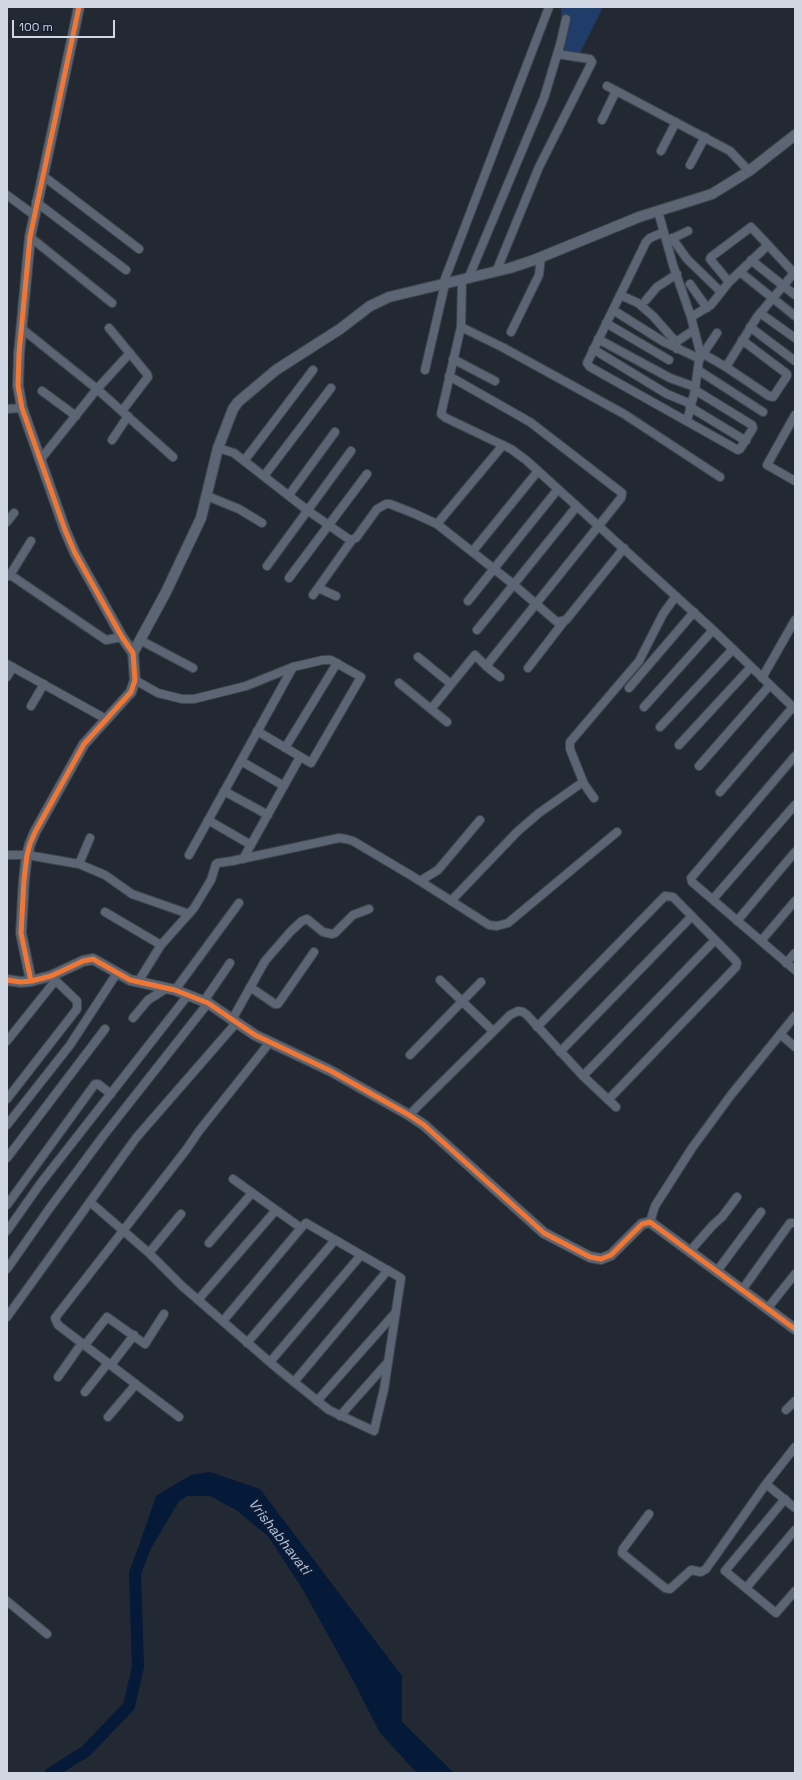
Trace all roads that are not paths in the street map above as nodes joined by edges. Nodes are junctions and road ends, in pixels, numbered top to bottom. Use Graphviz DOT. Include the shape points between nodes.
graph roads {
  1 [pos="79,7"];
  2 [pos="549,7"];
  3 [pos="566,19"];
  4 [pos="557,54"];
  5 [pos="607,86"];
  6 [pos="616,91"];
  7 [pos="602,120"];
  8 [pos="676,122"];
  9 [pos="795,135"];
  10 [pos="704,137"];
  11 [pos="661,151"];
  12 [pos="690,165"];
  13 [pos="750,171"];
  14 [pos="42,175"];
  15 [pos="7,195"];
  16 [pos="36,202"];
  17 [pos="658,210"];
  18 [pos="34,215"];
  19 [pos="688,231"];
  20 [pos="664,232"];
  21 [pos="30,237"];
  22 [pos="669,240"];
  23 [pos="768,245"];
  24 [pos="139,249"];
  25 [pos="541,257"];
  26 [pos="751,260"];
  27 [pos="126,270"];
  28 [pos="496,272"];
  29 [pos="740,272"];
  30 [pos="795,273"];
  31 [pos="676,274"];
  32 [pos="465,280"];
  33 [pos="729,282"];
  34 [pos="444,284"];
  35 [pos="690,284"];
  36 [pos="784,286"];
  37 [pos="721,292"];
  38 [pos="795,294"];
  39 [pos="620,295"];
  40 [pos="772,299"];
  41 [pos="646,300"];
  42 [pos="112,303"];
  43 [pos="707,308"];
  44 [pos="613,310"];
  45 [pos="760,312"];
  46 [pos="795,316"];
  47 [pos="691,317"];
  48 [pos="606,323"];
  49 [pos="461,327"];
  50 [pos="750,327"];
  51 [pos="21,328"];
  52 [pos="109,328"];
  53 [pos="694,330"];
  54 [pos="511,332"];
  55 [pos="717,333"];
  56 [pos="795,338"];
  57 [pos="598,339"];
  58 [pos="742,340"];
  59 [pos="676,345"];
  60 [pos="593,349"];
  61 [pos="130,353"];
  62 [pos="701,355"];
  63 [pos="453,359"];
  64 [pos="669,360"];
  65 [pos="795,361"];
  66 [pos="726,367"];
  67 [pos="313,370"];
  68 [pos="425,370"];
  69 [pos="698,370"];
  70 [pos="449,376"];
  71 [pos="495,380"];
  72 [pos="331,388"];
  73 [pos="695,388"];
  74 [pos="98,389"];
  75 [pos="42,391"];
  76 [pos="690,406"];
  77 [pos="22,408"];
  78 [pos="7,409"];
  79 [pos="763,412"];
  80 [pos="125,414"];
  81 [pos="795,415"];
  82 [pos="76,416"];
  83 [pos="687,421"];
  84 [pos="335,432"];
  85 [pos="112,440"];
  86 [pos="746,441"];
  87 [pos="503,445"];
  88 [pos="218,448"];
  89 [pos="351,451"];
  90 [pos="173,457"];
  91 [pos="40,460"];
  92 [pos="244,461"];
  93 [pos="538,471"];
  94 [pos="367,474"];
  95 [pos="264,476"];
  96 [pos="720,477"];
  97 [pos="795,481"];
  98 [pos="558,489"];
  99 [pos="289,495"];
  100 [pos="207,496"];
  101 [pos="577,506"];
  102 [pos="307,510"];
  103 [pos="14,513"];
  104 [pos="7,522"];
  105 [pos="262,523"];
  106 [pos="437,524"];
  107 [pos="328,525"];
  108 [pos="598,525"];
  109 [pos="352,540"];
  110 [pos="31,541"];
  111 [pos="624,548"];
  112 [pos="472,552"];
  113 [pos="267,566"];
  114 [pos="494,569"];
  115 [pos="8,576"];
  116 [pos="289,578"];
  117 [pos="513,584"];
  118 [pos="318,588"];
  119 [pos="313,595"];
  120 [pos="336,596"];
  121 [pos="676,596"];
  122 [pos="468,601"];
  123 [pos="535,603"];
  124 [pos="694,612"];
  125 [pos="566,620"];
  126 [pos="795,620"];
  127 [pos="477,630"];
  128 [pos="713,630"];
  129 [pos="122,637"];
  130 [pos="140,640"];
  131 [pos="733,649"];
  132 [pos="133,653"];
  133 [pos="418,657"];
  134 [pos="337,663"];
  135 [pos="10,665"];
  136 [pos="486,666"];
  137 [pos="293,667"];
  138 [pos="751,667"];
  139 [pos="193,668"];
  140 [pos="528,668"];
  141 [pos="7,677"];
  142 [pos="500,677"];
  143 [pos="762,678"];
  144 [pos="136,680"];
  145 [pos="399,682"];
  146 [pos="44,684"];
  147 [pos="451,684"];
  148 [pos="770,685"];
  149 [pos="629,688"];
  150 [pos="31,706"];
  151 [pos="644,707"];
  152 [pos="794,708"];
  153 [pos="431,709"];
  154 [pos="106,719"];
  155 [pos="447,722"];
  156 [pos="660,727"];
  157 [pos="257,731"];
  158 [pos="680,745"];
  159 [pos="285,748"];
  160 [pos="795,756"];
  161 [pos="300,757"];
  162 [pos="241,761"];
  163 [pos="699,766"];
  164 [pos="583,782"];
  165 [pos="284,786"];
  166 [pos="224,791"];
  167 [pos="720,792"];
  168 [pos="594,798"];
  169 [pos="795,805"];
  170 [pos="268,815"];
  171 [pos="208,820"];
  172 [pos="480,820"];
  173 [pos="617,832"];
  174 [pos="90,838"];
  175 [pos="251,845"];
  176 [pos="795,852"];
  177 [pos="7,855"];
  178 [pos="27,855"];
  179 [pos="189,855"];
  180 [pos="243,859"];
  181 [pos="78,864"];
  182 [pos="420,881"];
  183 [pos="712,899"];
  184 [pos="795,900"];
  185 [pos="451,901"];
  186 [pos="239,903"];
  187 [pos="369,909"];
  188 [pos="104,912"];
  189 [pos="189,914"];
  190 [pos="692,916"];
  191 [pos="738,921"];
  192 [pos="715,940"];
  193 [pos="761,941"];
  194 [pos="161,945"];
  195 [pos="314,952"];
  196 [pos="795,953"];
  197 [pos="230,963"];
  198 [pos="786,963"];
  199 [pos="795,970"];
  200 [pos="118,973"];
  201 [pos="53,978"];
  202 [pos="440,980"];
  203 [pos="31,981"];
  204 [pos="8,982"];
  205 [pos="138,982"];
  206 [pos="481,982"];
  207 [pos="250,987"];
  208 [pos="171,989"];
  209 [pos="188,995"];
  210 [pos="206,1002"];
  211 [pos="462,1002"];
  212 [pos="795,1016"];
  213 [pos="133,1018"];
  214 [pos="235,1020"];
  215 [pos="537,1027"];
  216 [pos="105,1030"];
  217 [pos="493,1031"];
  218 [pos="780,1034"];
  219 [pos="7,1041"];
  220 [pos="270,1042"];
  221 [pos="795,1047"];
  222 [pos="560,1052"];
  223 [pos="410,1055"];
  224 [pos="583,1076"];
  225 [pos="111,1094"];
  226 [pos="7,1099"];
  227 [pos="608,1100"];
  228 [pos="616,1107"];
  229 [pos="409,1115"];
  230 [pos="7,1126"];
  231 [pos="7,1158"];
  232 [pos="233,1179"];
  233 [pos="252,1193"];
  234 [pos="736,1197"];
  235 [pos="90,1202"];
  236 [pos="7,1205"];
  237 [pos="276,1210"];
  238 [pos="761,1212"];
  239 [pos="181,1214"];
  240 [pos="650,1222"];
  241 [pos="795,1222"];
  242 [pos="301,1228"];
  243 [pos="7,1231"];
  244 [pos="123,1231"];
  245 [pos="335,1240"];
  246 [pos="209,1243"];
  247 [pos="690,1251"];
  248 [pos="149,1253"];
  249 [pos="361,1255"];
  250 [pos="7,1269"];
  251 [pos="388,1270"];
  252 [pos="717,1271"];
  253 [pos="795,1274"];
  254 [pos="742,1290"];
  255 [pos="198,1300"];
  256 [pos="767,1309"];
  257 [pos="396,1312"];
  258 [pos="164,1314"];
  259 [pos="7,1316"];
  260 [pos="223,1321"];
  261 [pos="795,1329"];
  262 [pos="134,1335"];
  263 [pos="248,1343"];
  264 [pos="84,1344"];
  265 [pos="270,1362"];
  266 [pos="388,1362"];
  267 [pos="109,1364"];
  268 [pos="58,1376"];
  269 [pos="294,1382"];
  270 [pos="136,1384"];
  271 [pos="85,1392"];
  272 [pos="317,1401"];
  273 [pos="795,1401"];
  274 [pos="786,1410"];
  275 [pos="340,1416"];
  276 [pos="108,1417"];
  277 [pos="179,1417"];
  278 [pos="795,1447"];
  279 [pos="766,1484"];
  280 [pos="785,1499"];
  281 [pos="795,1508"];
  282 [pos="649,1514"];
  283 [pos="795,1530"];
  284 [pos="746,1588"];
  285 [pos="795,1591"];
  286 [pos="7,1602"];
  287 [pos="47,1634"];
  1 -- 14 [label="street"];
  2 -- 34 [label="street"];
  3 -- 4 [label="street"];
  4 -- 28 [label="street" via="590,59 592,62 539,167"];
  4 -- 32 [label="street" via="544,98"];
  5 -- 6 [label="street"];
  6 -- 7 [label="street"];
  6 -- 8 [label="street"];
  8 -- 10 [label="street"];
  8 -- 11 [label="street"];
  9 -- 13 [label="street"];
  10 -- 12 [label="street"];
  10 -- 13 [label="street" via="730,151"];
  13 -- 17 [label="street" via="712,194"];
  14 -- 16 [label="street"];
  14 -- 24 [label="street"];
  15 -- 18 [label="street"];
  16 -- 18 [label="street"];
  16 -- 27 [label="street"];
  17 -- 20 [label="street"];
  17 -- 25 [label="street"];
  18 -- 21 [label="street"];
  19 -- 22 [label="street"];
  20 -- 22 [label="street"];
  20 -- 39 [label="street" via="646,242"];
  21 -- 42 [label="street"];
  21 -- 51 [label="street"];
  22 -- 31 [label="street"];
  22 -- 37 [label="street"];
  23 -- 26 [label="street"];
  23 -- 30 [label="street"];
  23 -- 33 [label="street" via="752,227 711,257"];
  25 -- 28 [label="street"];
  25 -- 54 [label="street" via="539,275"];
  26 -- 29 [label="street"];
  26 -- 36 [label="street"];
  28 -- 32 [label="street"];
  29 -- 33 [label="street"];
  29 -- 40 [label="street"];
  30 -- 36 [label="street"];
  31 -- 41 [label="street" via="657,287"];
  31 -- 47 [label="street"];
  32 -- 34 [label="street"];
  32 -- 49 [label="street"];
  33 -- 37 [label="street"];
  34 -- 68 [label="street"];
  34 -- 88 [label="street" via="389,297 370,306 340,329 276,370 236,405"];
  35 -- 43 [label="street"];
  36 -- 38 [label="street"];
  36 -- 40 [label="street"];
  37 -- 43 [label="street"];
  39 -- 44 [label="street"];
  39 -- 59 [label="street" via="638,303 653,316"];
  40 -- 45 [label="street"];
  40 -- 46 [label="street"];
  43 -- 47 [label="street"];
  44 -- 48 [label="street"];
  44 -- 59 [label="street"];
  45 -- 50 [label="street"];
  45 -- 56 [label="street"];
  47 -- 53 [label="street"];
  48 -- 57 [label="street"];
  48 -- 64 [label="street"];
  49 -- 63 [label="street"];
  49 -- 96 [label="street" via="624,414"];
  50 -- 58 [label="street"];
  50 -- 65 [label="street"];
  51 -- 74 [label="street"];
  51 -- 77 [label="street" via="18,386"];
  52 -- 61 [label="street"];
  53 -- 59 [label="street"];
  53 -- 62 [label="street"];
  55 -- 62 [label="street"];
  57 -- 60 [label="street"];
  57 -- 73 [label="street" via="670,378"];
  58 -- 66 [label="street"];
  58 -- 66 [label="street" via="787,376 772,397"];
  59 -- 62 [label="street"];
  60 -- 76 [label="street"];
  60 -- 83 [label="street" via="587,362 590,367"];
  61 -- 74 [label="street"];
  61 -- 80 [label="street" via="148,377"];
  62 -- 66 [label="street"];
  62 -- 69 [label="street"];
  63 -- 70 [label="street"];
  63 -- 71 [label="street"];
  67 -- 92 [label="street"];
  69 -- 73 [label="street"];
  69 -- 79 [label="street"];
  70 -- 87 [label="street" via="441,414"];
  70 -- 108 [label="street" via="530,422 621,491 621,498"];
  72 -- 95 [label="street"];
  73 -- 76 [label="street"];
  73 -- 86 [label="street" via="752,425"];
  74 -- 80 [label="street"];
  74 -- 82 [label="street"];
  75 -- 82 [label="street"];
  76 -- 83 [label="street"];
  76 -- 86 [label="street"];
  77 -- 78 [label="street"];
  77 -- 91 [label="street"];
  80 -- 85 [label="street"];
  80 -- 90 [label="street"];
  81 -- 97 [label="street" via="767,464"];
  82 -- 91 [label="street"];
  83 -- 86 [label="street" via="738,450"];
  84 -- 99 [label="street"];
  87 -- 93 [label="street"];
  87 -- 106 [label="street"];
  88 -- 92 [label="street" via="234,453"];
  88 -- 100 [label="street"];
  89 -- 102 [label="street"];
  91 -- 129 [label="street" via="69,540"];
  92 -- 95 [label="street"];
  93 -- 98 [label="street"];
  93 -- 112 [label="street"];
  94 -- 107 [label="street"];
  95 -- 99 [label="street"];
  98 -- 101 [label="street"];
  98 -- 114 [label="street"];
  99 -- 102 [label="street"];
  100 -- 105 [label="street" via="234,507"];
  100 -- 130 [label="street" via="193,537"];
  101 -- 108 [label="street"];
  101 -- 117 [label="street"];
  102 -- 107 [label="street"];
  102 -- 113 [label="street"];
  103 -- 104 [label="street"];
  106 -- 109 [label="street" via="386,504 376,509"];
  106 -- 112 [label="street"];
  107 -- 109 [label="street"];
  107 -- 116 [label="street"];
  108 -- 111 [label="street"];
  108 -- 123 [label="street"];
  109 -- 118 [label="street"];
  110 -- 115 [label="street"];
  111 -- 121 [label="street"];
  111 -- 125 [label="street"];
  112 -- 114 [label="street"];
  114 -- 117 [label="street"];
  114 -- 122 [label="street"];
  115 -- 129 [label="street" via="103,638 109,640"];
  117 -- 123 [label="street"];
  117 -- 127 [label="street"];
  118 -- 119 [label="street"];
  118 -- 120 [label="street"];
  121 -- 124 [label="street"];
  121 -- 164 [label="street" via="663,614 639,661 570,742 570,749"];
  123 -- 125 [label="street" via="557,622"];
  123 -- 136 [label="street"];
  124 -- 128 [label="street"];
  124 -- 149 [label="street"];
  125 -- 140 [label="street"];
  126 -- 143 [label="street"];
  128 -- 131 [label="street"];
  128 -- 151 [label="street"];
  129 -- 132 [label="street"];
  130 -- 132 [label="street"];
  130 -- 139 [label="street"];
  131 -- 138 [label="street"];
  131 -- 156 [label="street"];
  132 -- 144 [label="street"];
  133 -- 147 [label="street"];
  134 -- 137 [label="street" via="323,660"];
  134 -- 159 [label="street"];
  134 -- 161 [label="street" via="361,677 311,763"];
  135 -- 141 [label="street"];
  135 -- 146 [label="street"];
  136 -- 142 [label="street"];
  136 -- 147 [label="street" via="475,655"];
  137 -- 144 [label="street" via="246,686 194,699 165,695"];
  137 -- 157 [label="street"];
  138 -- 143 [label="street"];
  138 -- 158 [label="street"];
  143 -- 148 [label="street"];
  144 -- 154 [label="street" via="131,692"];
  145 -- 153 [label="street"];
  146 -- 150 [label="street"];
  146 -- 154 [label="street"];
  147 -- 153 [label="street"];
  148 -- 152 [label="street"];
  148 -- 163 [label="street"];
  152 -- 167 [label="street"];
  153 -- 155 [label="street"];
  154 -- 178 [label="street" via="76,756 35,832"];
  157 -- 159 [label="street"];
  157 -- 162 [label="street"];
  159 -- 161 [label="street"];
  160 -- 183 [label="street" via="692,877 692,882"];
  161 -- 165 [label="street"];
  162 -- 165 [label="street"];
  162 -- 166 [label="street"];
  164 -- 168 [label="street"];
  164 -- 185 [label="street" via="517,832"];
  165 -- 170 [label="street"];
  166 -- 170 [label="street"];
  166 -- 171 [label="street"];
  169 -- 183 [label="street"];
  170 -- 175 [label="street"];
  171 -- 175 [label="street"];
  171 -- 179 [label="street"];
  172 -- 182 [label="street" via="438,870"];
  173 -- 185 [label="street" via="508,923 489,925"];
  174 -- 181 [label="street"];
  175 -- 180 [label="street"];
  176 -- 191 [label="street"];
  177 -- 178 [label="street"];
  178 -- 181 [label="street"];
  178 -- 203 [label="street" via="21,933"];
  180 -- 182 [label="street" via="339,838 353,841"];
  180 -- 189 [label="street" via="216,864 211,880"];
  181 -- 189 [label="street" via="105,875 132,894"];
  182 -- 185 [label="street"];
  183 -- 191 [label="street"];
  184 -- 193 [label="street"];
  186 -- 208 [label="street"];
  187 -- 207 [label="street" via="353,914 332,934 324,932 307,920 302,921 265,961"];
  188 -- 194 [label="street"];
  189 -- 194 [label="street"];
  190 -- 192 [label="street"];
  190 -- 215 [label="street" via="673,896 662,897"];
  190 -- 222 [label="street"];
  191 -- 193 [label="street"];
  192 -- 224 [label="street"];
  192 -- 227 [label="street" via="736,960 736,967"];
  193 -- 198 [label="street"];
  194 -- 205 [label="street"];
  195 -- 207 [label="street" via="278,1004"];
  196 -- 198 [label="street"];
  197 -- 210 [label="street"];
  198 -- 199 [label="street"];
  200 -- 201 [label="street" via="97,961 87,960"];
  200 -- 205 [label="street"];
  200 -- 230 [label="street" via="70,1044"];
  201 -- 203 [label="street"];
  201 -- 219 [label="street"];
  201 -- 226 [label="street" via="78,1001 77,1009"];
  202 -- 211 [label="street"];
  203 -- 204 [label="street"];
  205 -- 208 [label="street"];
  206 -- 211 [label="street"];
  207 -- 214 [label="street"];
  208 -- 209 [label="street"];
  208 -- 213 [label="street" via="148,1000"];
  209 -- 210 [label="street"];
  209 -- 225 [label="street"];
  210 -- 214 [label="street"];
  210 -- 250 [label="street" via="104,1135"];
  211 -- 217 [label="street"];
  211 -- 223 [label="street"];
  212 -- 218 [label="street"];
  214 -- 220 [label="street"];
  214 -- 235 [label="street" via="136,1138"];
  215 -- 217 [label="street" via="523,1012 518,1011"];
  215 -- 222 [label="street"];
  216 -- 231 [label="street"];
  217 -- 229 [label="street"];
  218 -- 221 [label="street"];
  218 -- 240 [label="street" via="692,1148 655,1206"];
  220 -- 229 [label="street" via="332,1071"];
  220 -- 244 [label="street"];
  222 -- 224 [label="street"];
  224 -- 227 [label="street"];
  225 -- 236 [label="street" via="95,1084"];
  225 -- 243 [label="street" via="40,1184"];
  227 -- 228 [label="street"];
  229 -- 240 [label="street" via="432,1132 544,1233 590,1257 601,1259 611,1255 642,1224"];
  232 -- 233 [label="street"];
  233 -- 237 [label="street"];
  233 -- 246 [label="street"];
  234 -- 247 [label="street" via="722,1217"];
  235 -- 244 [label="street"];
  235 -- 259 [label="street"];
  237 -- 242 [label="street"];
  237 -- 255 [label="street"];
  238 -- 252 [label="street"];
  239 -- 248 [label="street"];
  240 -- 247 [label="street"];
  241 -- 254 [label="street" via="790,1223"];
  242 -- 245 [label="street" via="306,1223"];
  242 -- 260 [label="street"];
  244 -- 248 [label="street"];
  244 -- 264 [label="street" via="55,1318 58,1325"];
  245 -- 249 [label="street"];
  245 -- 263 [label="street"];
  247 -- 252 [label="street"];
  248 -- 255 [label="street"];
  249 -- 251 [label="street"];
  249 -- 265 [label="street"];
  251 -- 257 [label="street" via="401,1278"];
  251 -- 269 [label="street"];
  252 -- 254 [label="street"];
  253 -- 256 [label="street"];
  254 -- 256 [label="street"];
  255 -- 260 [label="street"];
  256 -- 261 [label="street"];
  257 -- 266 [label="street"];
  257 -- 272 [label="street"];
  258 -- 262 [label="street" via="145,1344"];
  260 -- 263 [label="street"];
  262 -- 264 [label="street" via="106,1317"];
  262 -- 267 [label="street"];
  263 -- 265 [label="street"];
  264 -- 267 [label="street"];
  264 -- 268 [label="street"];
  265 -- 269 [label="street"];
  266 -- 275 [label="street"];
  266 -- 275 [label="street" via="374,1431"];
  267 -- 270 [label="street"];
  267 -- 271 [label="street"];
  269 -- 272 [label="street"];
  270 -- 276 [label="street"];
  270 -- 277 [label="street"];
  272 -- 275 [label="street"];
  273 -- 274 [label="street"];
  278 -- 279 [label="street"];
  279 -- 280 [label="street"];
  279 -- 282 [label="street" via="706,1569 701,1572 692,1570 670,1589 665,1588 622,1553"];
  280 -- 281 [label="street"];
  280 -- 284 [label="street" via="725,1571"];
  283 -- 284 [label="street"];
  284 -- 285 [label="street" via="776,1613"];
  286 -- 287 [label="street"];
}
